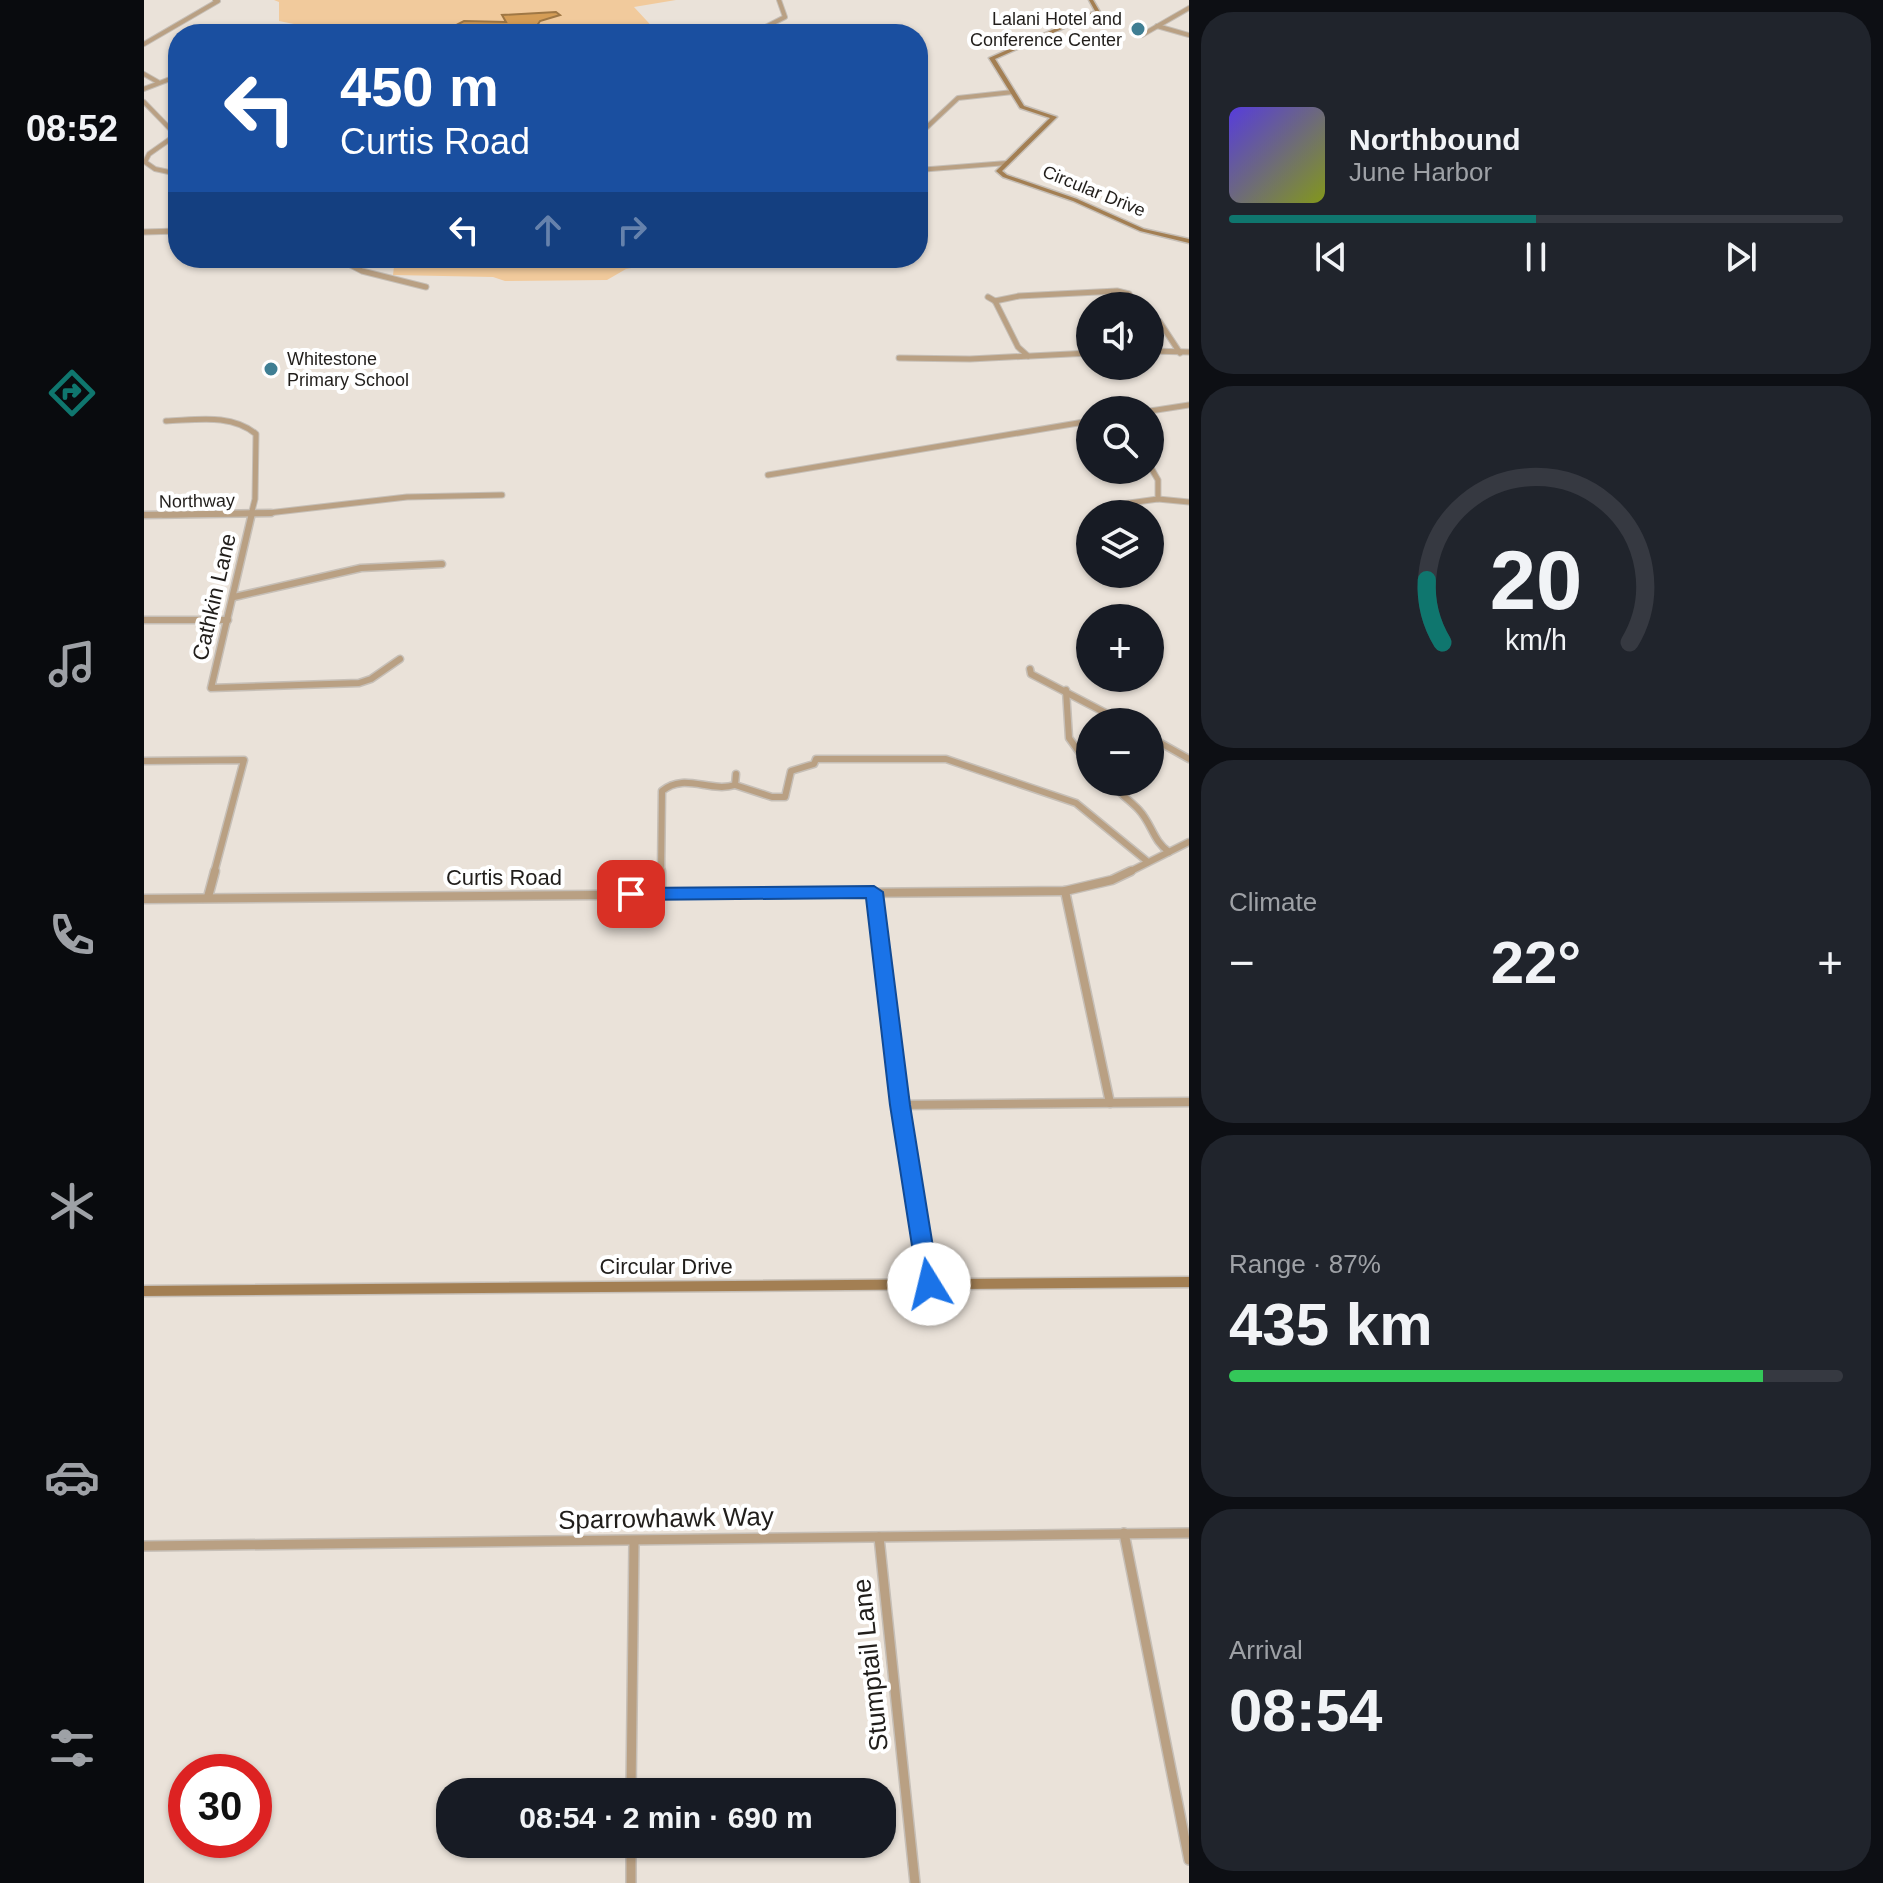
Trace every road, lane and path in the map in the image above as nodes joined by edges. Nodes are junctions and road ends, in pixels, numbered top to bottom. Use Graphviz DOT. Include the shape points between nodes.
graph roads {
  1 [pos="215,0"];
  2 [pos="779,0"];
  3 [pos="1091,0"];
  4 [pos="1189,8"];
  5 [pos="178,24"];
  6 [pos="771,24"];
  7 [pos="1157,26"];
  8 [pos="168,30"];
  9 [pos="1142,35"];
  10 [pos="1189,35"];
  11 [pos="144,44"];
  12 [pos="144,74"];
  13 [pos="168,79"];
  14 [pos="158,82"];
  15 [pos="144,89"];
  16 [pos="1013,92"];
  17 [pos="144,102"];
  18 [pos="928,126"];
  19 [pos="168,127"];
  20 [pos="168,143"];
  21 [pos="1007,163"];
  22 [pos="928,169"];
  23 [pos="168,172"];
  24 [pos="168,231"];
  25 [pos="144,232"];
  26 [pos="1189,241"];
  27 [pos="356,268"];
  28 [pos="426,287"];
  29 [pos="1097,292"];
  30 [pos="1120,292"];
  31 [pos="1076,293"];
  32 [pos="988,297"];
  33 [pos="995,301"];
  34 [pos="1164,329"];
  35 [pos="1164,352"];
  36 [pos="1189,352"];
  37 [pos="1180,353"];
  38 [pos="1076,354"];
  39 [pos="1028,356"];
  40 [pos="899,358"];
  41 [pos="1189,405"];
  42 [pos="1164,410"];
  43 [pos="166,421"];
  44 [pos="1076,423"];
  45 [pos="768,475"];
  46 [pos="1158,484"];
  47 [pos="502,495"];
  48 [pos="1158,499"];
  49 [pos="1151,500"];
  50 [pos="1189,502"];
  51 [pos="251,514"];
  52 [pos="144,515"];
  53 [pos="442,564"];
  54 [pos="234,597"];
  55 [pos="144,620"];
  56 [pos="228,620"];
  57 [pos="400,659"];
  58 [pos="1030,669"];
  59 [pos="1066,690"];
  60 [pos="1098,708"];
  61 [pos="1164,745"];
  62 [pos="1076,748"];
  63 [pos="1189,759"];
  64 [pos="144,761"];
  65 [pos="736,774"];
  66 [pos="735,785"];
  67 [pos="1120,796"];
  68 [pos="1189,842"];
  69 [pos="1169,852"];
  70 [pos="1148,862"];
  71 [pos="1065,891"];
  72 [pos="874,892"];
  73 [pos="661,894"];
  74 [pos="208,897"];
  75 [pos="144,899"];
  76 [pos="1189,1102"];
  77 [pos="1110,1103"];
  78 [pos="900,1105"];
  79 [pos="1189,1282"];
  80 [pos="929,1284"];
  81 [pos="144,1291"];
  82 [pos="1124,1533"];
  83 [pos="1189,1533"];
  84 [pos="879,1537"];
  85 [pos="634,1542"];
  86 [pos="144,1546"];
  87 [pos="631,1778"];
  88 [pos="631,1858"];
  89 [pos="1189,1860"];
  90 [pos="631,1883"];
  91 [pos="915,1883"];
  1 -- 5 [label="street"];
  2 -- 6 [label="street" via="785,17"];
  3 -- 16 [label="street" via="1098,11 992,58"];
  4 -- 7 [label="street"];
  7 -- 9 [label="street"];
  7 -- 10 [label="street"];
  8 -- 11 [label="street"];
  12 -- 14 [label="street"];
  13 -- 14 [label="street"];
  14 -- 15 [label="street"];
  16 -- 18 [label="street" via="958,98"];
  16 -- 21 [label="street" via="1022,107 1054,117"];
  17 -- 19 [label="street"];
  20 -- 23 [label="street" via="148,153 145,162"];
  21 -- 22 [label="street"];
  21 -- 26 [label="street, Circular Drive" via="999,171 1005,176 1142,230"];
  24 -- 25 [label="street"];
  27 -- 28 [label="street"];
  29 -- 30 [label="street"];
  31 -- 33 [label="street"];
  32 -- 33 [label="street"];
  33 -- 39 [label="street"];
  34 -- 37 [label="street"];
  35 -- 37 [label="street"];
  36 -- 37 [label="street"];
  38 -- 39 [label="street"];
  39 -- 40 [label="street"];
  41 -- 42 [label="street"];
  43 -- 51 [label="street, Cathkin Lane" via="230,421 253,430 257,473"];
  44 -- 45 [label="street"];
  46 -- 48 [label="street"];
  47 -- 51 [label="street, Northway" via="407,497"];
  48 -- 49 [label="street"];
  48 -- 50 [label="street"];
  51 -- 52 [label="street, Northway"];
  51 -- 54 [label="street, Cathkin Lane"];
  53 -- 54 [label="street" via="361,568"];
  54 -- 56 [label="street, Cathkin Lane"];
  55 -- 56 [label="street"];
  56 -- 57 [label="street, Cathkin Lane" via="211,688 359,683"];
  58 -- 59 [label="street"];
  59 -- 60 [label="street"];
  59 -- 62 [label="street" via="1069,738"];
  61 -- 63 [label="street"];
  64 -- 74 [label="street" via="244,760"];
  65 -- 66 [label="street"];
  66 -- 70 [label="street" via="775,799 788,793 791,771 816,759 946,759 1076,803"];
  66 -- 73 [label="street" via="723,790 697,782 662,791"];
  67 -- 69 [label="street" via="1140,811 1158,844"];
  68 -- 69 [label="street, Curtis Road"];
  69 -- 70 [label="street, Curtis Road"];
  70 -- 71 [label="street, Curtis Road" via="1112,880"];
  71 -- 72 [label="street, Curtis Road"];
  71 -- 77 [label="street"];
  72 -- 73 [label="street, Curtis Road"];
  72 -- 78 [label="street"];
  73 -- 74 [label="street, Curtis Road"];
  74 -- 75 [label="street, Curtis Road"];
  76 -- 77 [label="street"];
  77 -- 78 [label="street"];
  78 -- 80 [label="street"];
  79 -- 80 [label="street, Circular Drive"];
  80 -- 81 [label="street, Circular Drive"];
  82 -- 83 [label="street, Sparrowhawk Way"];
  82 -- 84 [label="street, Sparrowhawk Way"];
  82 -- 89 [label="street"];
  84 -- 85 [label="street, Sparrowhawk Way"];
  84 -- 91 [label="street, Stumptail Lane"];
  85 -- 86 [label="street, Sparrowhawk Way"];
  85 -- 87 [label="street"];
  88 -- 90 [label="street"];
}
